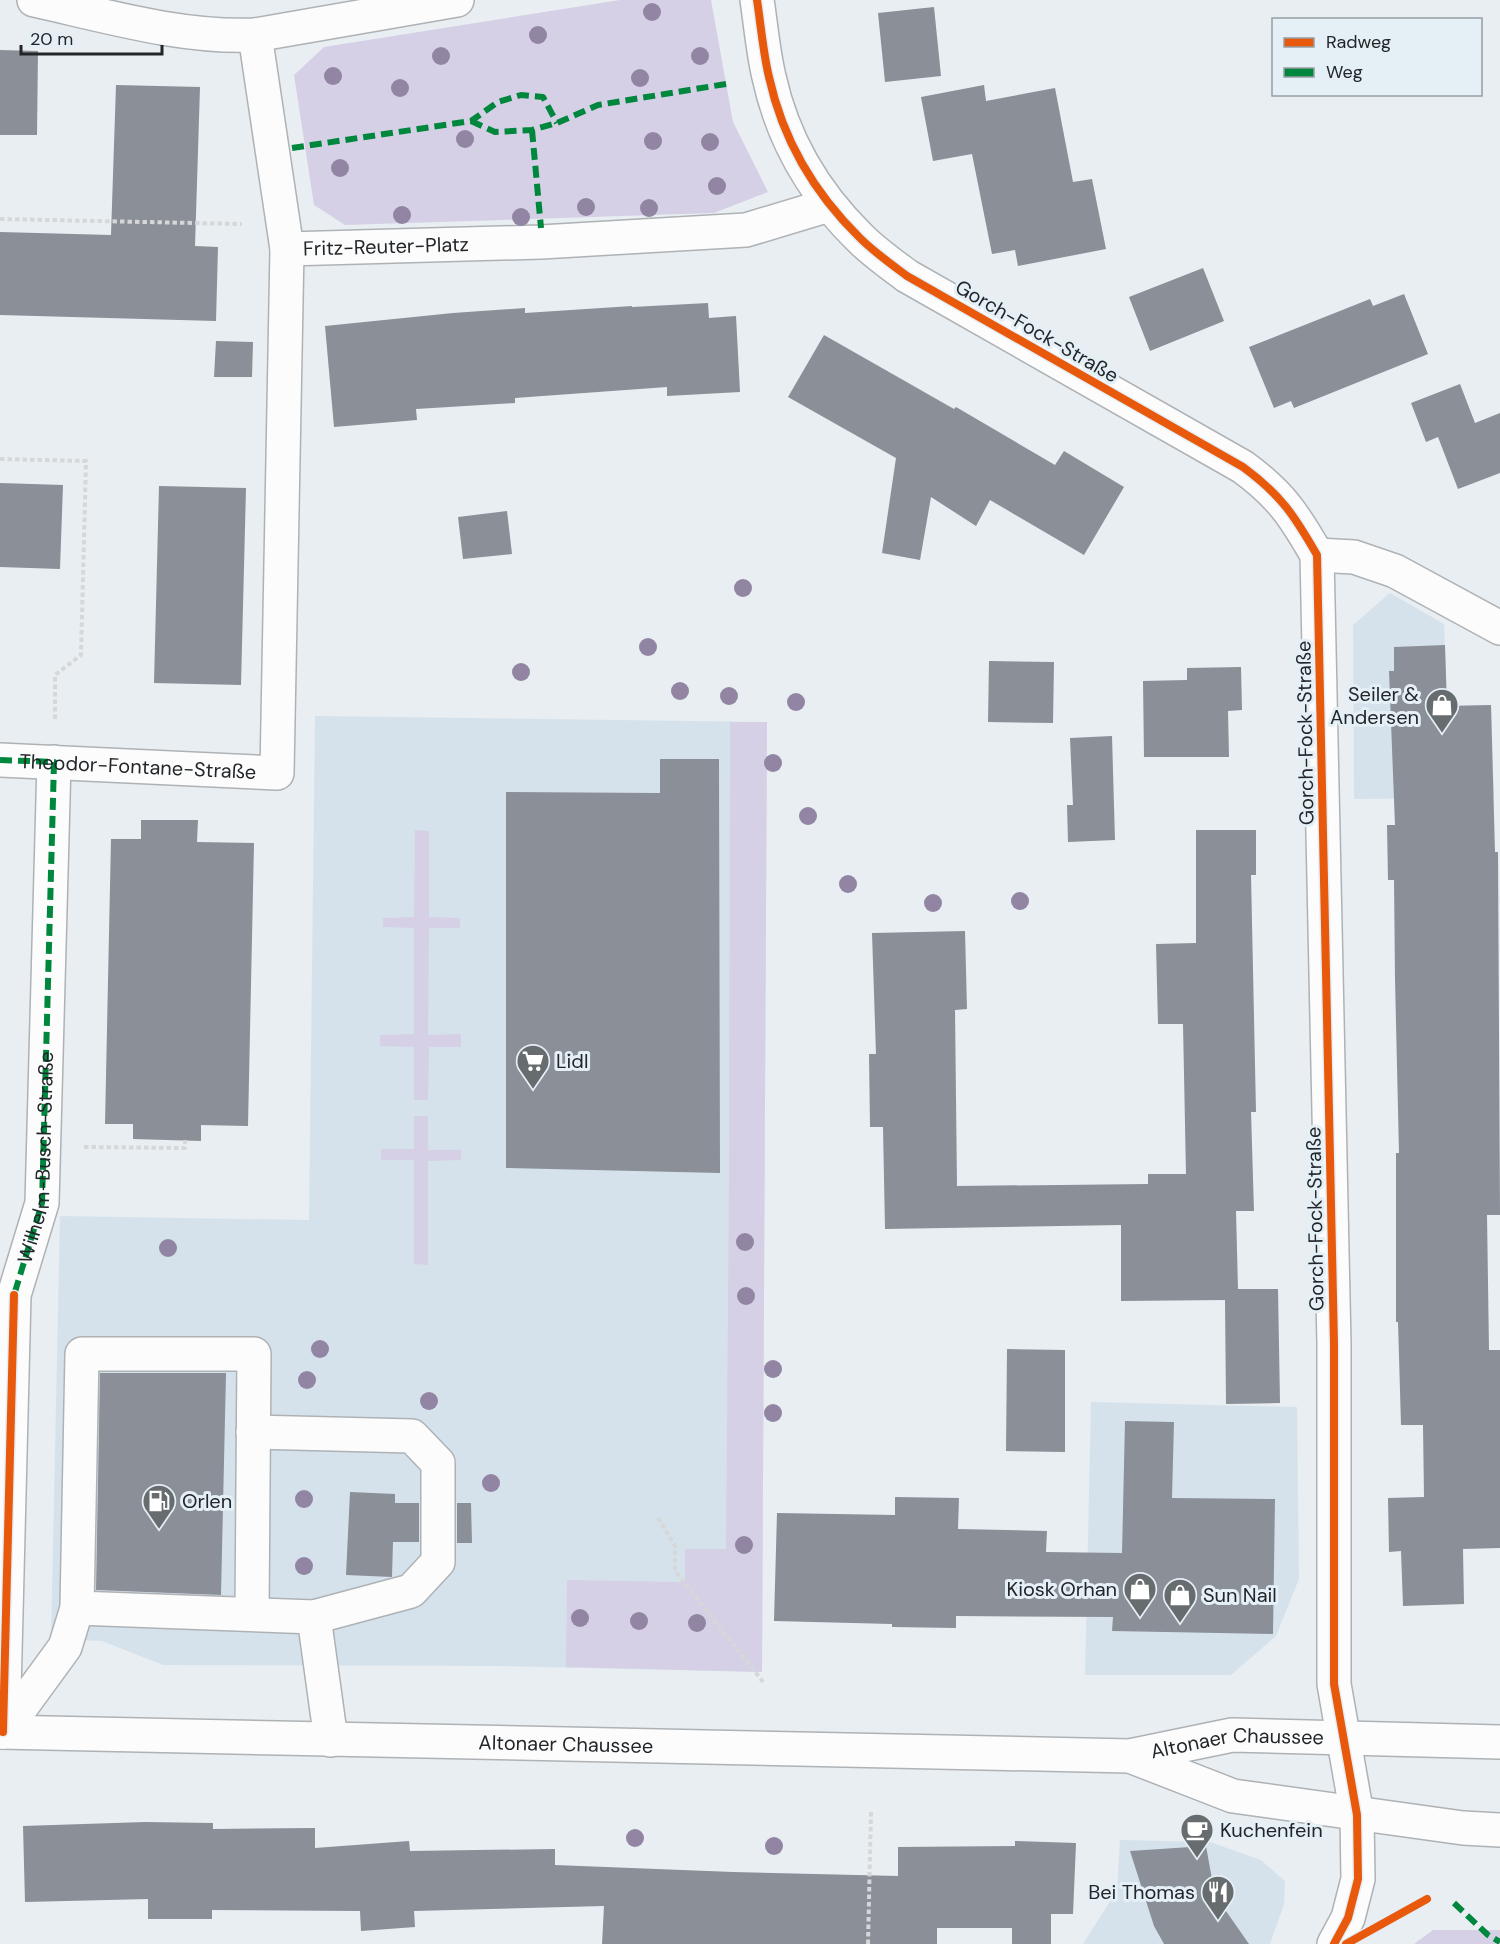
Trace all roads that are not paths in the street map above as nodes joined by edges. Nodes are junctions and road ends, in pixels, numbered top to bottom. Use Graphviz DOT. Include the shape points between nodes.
graph roads {
  1 [pos="34,0"];
  2 [pos="457,0"];
  3 [pos="757,0"];
  4 [pos="255,35"];
  5 [pos="829,205"];
  6 [pos="286,249"];
  7 [pos="1317,555"];
  8 [pos="1500,628"];
  9 [pos="0,760"];
  10 [pos="54,762"];
  11 [pos="253,1432"];
  12 [pos="77,1608"];
  13 [pos="252,1613"];
  14 [pos="314,1617"];
  15 [pos="2,1732"];
  16 [pos="1345,1738"];
  17 [pos="331,1740"];
  18 [pos="1500,1742"];
  19 [pos="1130,1756"];
  20 [pos="1357,1815"];
  21 [pos="1500,1830"];
  22 [pos="1334,1944"];
  1 -- 4 [label="street" via="191,33"];
  2 -- 4 [label="street"];
  3 -- 5 [label="street, Gorch-Fock-Straße" via="769,77 781,122 804,170"];
  4 -- 6 [label="street, Fritz-Reuter-Platz"];
  5 -- 6 [label="street, Fritz-Reuter-Platz" via="746,230 542,242"];
  5 -- 7 [label="street, Gorch-Fock-Straße" via="861,239 907,276 1268,485 1294,515"];
  6 -- 10 [label="street, Theodor-Fontane-Straße" via="277,773"];
  7 -- 8 [label="street" via="1354,557 1395,571"];
  7 -- 16 [label="street, Gorch-Fock-Straße" via="1334,1333 1334,1684"];
  9 -- 10 [label="street, Theodor-Fontane-Straße"];
  10 -- 15 [label="street, Wilhelm-Busch-Straße" via="42,1203 15,1295"];
  11 -- 12 [label="street" via="254,1354 82,1354"];
  11 -- 13 [label="street"];
  11 -- 14 [label="street" via="412,1436 438,1463 438,1562 411,1591"];
  12 -- 13 [label="street"];
  12 -- 15 [label="street" via="65,1647"];
  13 -- 14 [label="street"];
  14 -- 17 [label="street"];
  15 -- 17 [label="street, Altonaer Chaussee"];
  16 -- 18 [label="street, Altonaer Chaussee"];
  16 -- 19 [label="street, Altonaer Chaussee" via="1232,1735"];
  16 -- 20 [label="street, Gorch-Fock-Straße"];
  17 -- 19 [label="street, Altonaer Chaussee"];
  19 -- 20 [label="street, Altonaer Chaussee" via="1233,1796"];
  20 -- 21 [label="street, Altonaer Chaussee"];
  20 -- 22 [label="street, Gorch-Fock-Straße" via="1358,1879 1348,1918"];
}
